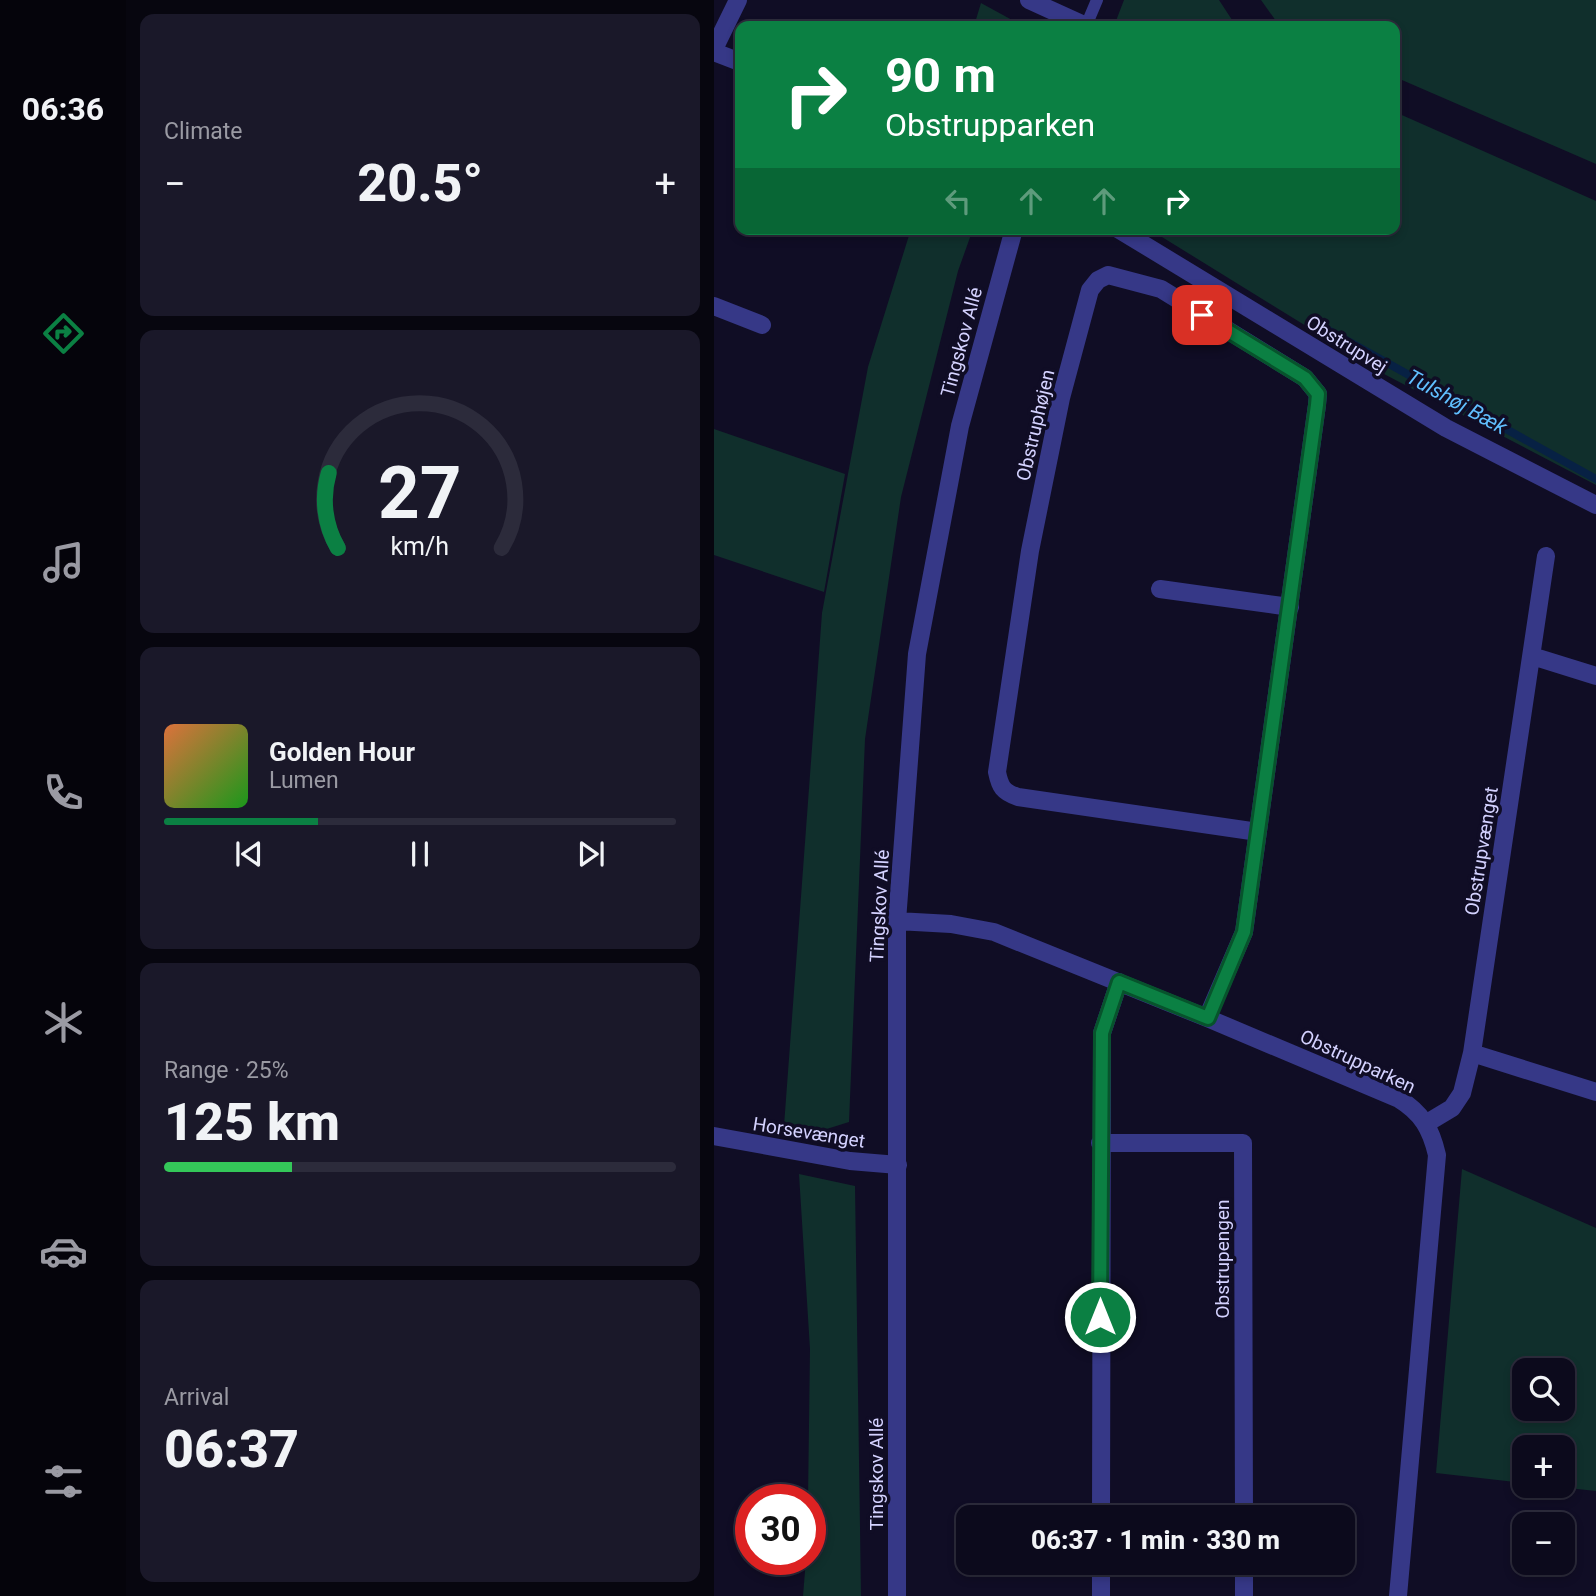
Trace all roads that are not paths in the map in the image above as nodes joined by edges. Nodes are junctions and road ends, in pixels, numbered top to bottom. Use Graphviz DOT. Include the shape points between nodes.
graph roads {
  1 [pos="738,0"];
  2 [pos="1029,0"];
  3 [pos="1097,0"];
  4 [pos="1075,21"];
  5 [pos="1088,21"];
  6 [pos="714,51"];
  7 [pos="735,60"];
  8 [pos="1012,235"];
  9 [pos="1128,235"];
  10 [pos="714,306"];
  11 [pos="762,325"];
  12 [pos="1596,505"];
  13 [pos="1546,556"];
  14 [pos="1160,589"];
  15 [pos="1290,607"];
  16 [pos="1532,656"];
  17 [pos="1596,676"];
  18 [pos="1258,832"];
  19 [pos="897,921"];
  20 [pos="1119,982"];
  21 [pos="1208,1018"];
  22 [pos="1472,1053"];
  23 [pos="1596,1092"];
  24 [pos="1427,1123"];
  25 [pos="714,1136"];
  26 [pos="1100,1143"];
  27 [pos="898,1165"];
  28 [pos="1101,1505"];
  29 [pos="1244,1505"];
  30 [pos="1101,1575"];
  31 [pos="1244,1575"];
  32 [pos="897,1596"];
  33 [pos="1101,1596"];
  34 [pos="1244,1596"];
  35 [pos="1398,1596"];
  1 -- 6 [label="street"];
  2 -- 4 [label="street"];
  3 -- 5 [label="lane"];
  6 -- 7 [label="street"];
  8 -- 19 [label="street, Tingskov Allé" via="960,426 917,654"];
  9 -- 12 [label="street, Obstrupvej" via="1446,428"];
  10 -- 11 [label="street"];
  13 -- 16 [label="street, Obstrupvænget"];
  14 -- 15 [label="street"];
  15 -- 18 [label="street, Obstruphøjen"];
  15 -- 18 [label="street, Obstruphøjen" via="1318,394 1305,378 1161,289 1108,275 1098,280 1090,290 1061,398 1030,551 997,772 1000,786 1018,797"];
  16 -- 17 [label="street"];
  16 -- 22 [label="street, Obstrupvænget"];
  18 -- 21 [label="street, Obstruphøjen" via="1244,932"];
  19 -- 20 [label="street, Obstrupparken" via="994,932"];
  19 -- 27 [label="street, Tingskov Allé"];
  20 -- 21 [label="street, Obstrupparken"];
  20 -- 26 [label="street" via="1102,1033"];
  21 -- 24 [label="street, Obstrupparken" via="1399,1100"];
  22 -- 23 [label="street"];
  22 -- 24 [label="street, Obstrupvænget" via="1462,1093 1452,1108"];
  24 -- 35 [label="street" via="1437,1155"];
  25 -- 27 [label="street, Horsevænget" via="836,1159"];
  26 -- 28 [label="street"];
  26 -- 29 [label="street, Obstrupengen" via="1243,1143"];
  27 -- 32 [label="street, Tingskov Allé"];
  30 -- 33 [label="street"];
  31 -- 34 [label="street"];
}
